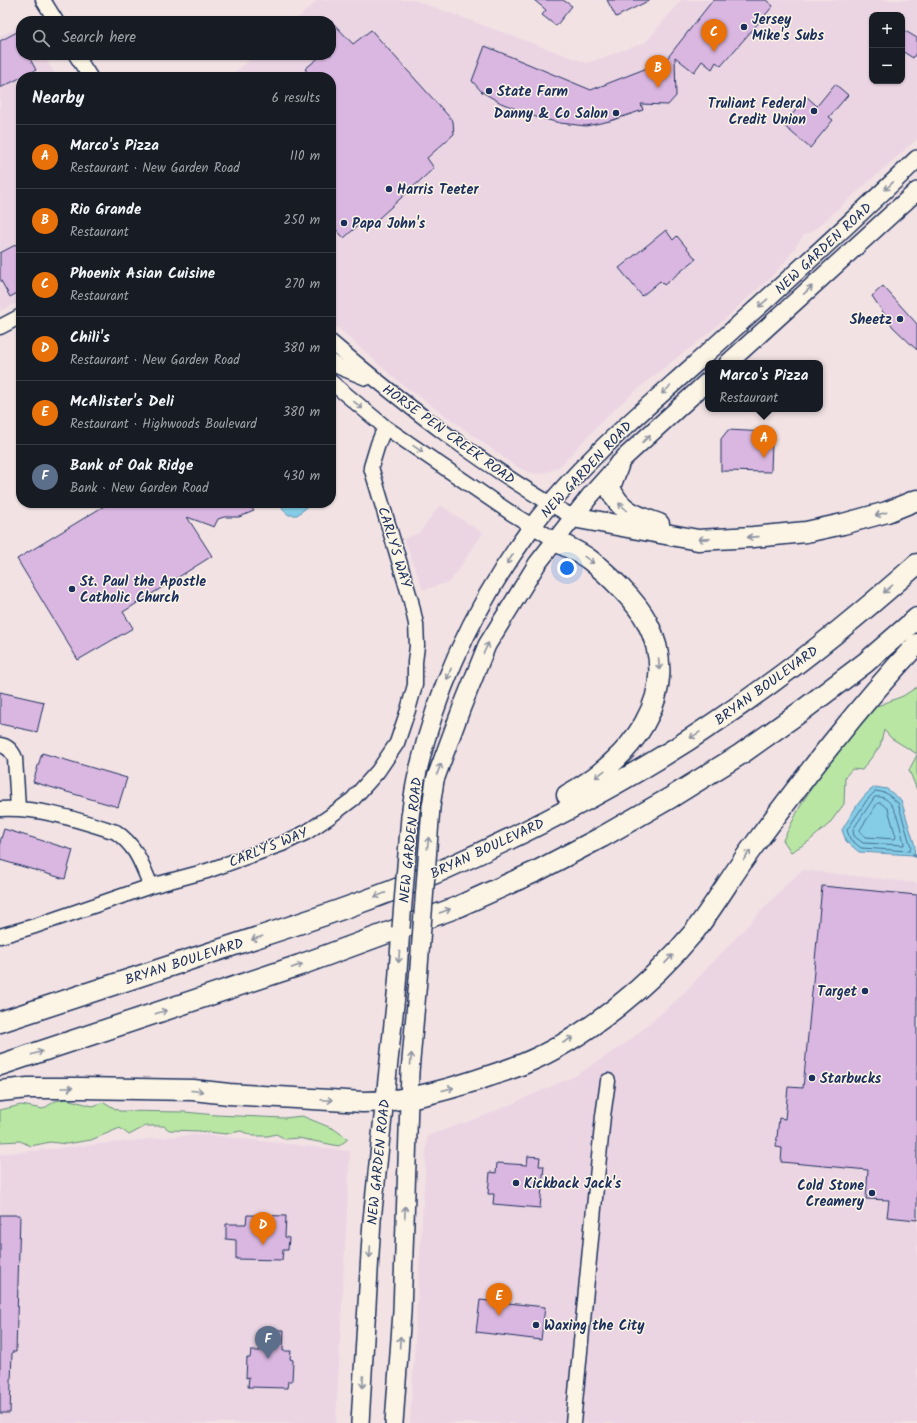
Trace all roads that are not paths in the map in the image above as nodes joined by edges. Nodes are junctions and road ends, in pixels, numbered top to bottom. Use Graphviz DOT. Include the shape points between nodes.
graph roads {
  1 [pos="43,0"];
  2 [pos="53,16"];
  3 [pos="79,60"];
  4 [pos="87,72"];
  5 [pos="917,159"];
  6 [pos="917,191"];
  7 [pos="16,319"];
  8 [pos="0,327"];
  9 [pos="336,346"];
  10 [pos="731,360"];
  11 [pos="336,365"];
  12 [pos="379,383"];
  13 [pos="705,384"];
  14 [pos="336,386"];
  15 [pos="385,427"];
  16 [pos="618,466"];
  17 [pos="917,500"];
  18 [pos="550,504"];
  19 [pos="573,517"];
  20 [pos="532,527"];
  21 [pos="682,537"];
  22 [pos="555,540"];
  23 [pos="917,564"];
  24 [pos="917,618"];
  25 [pos="917,644"];
  26 [pos="0,745"];
  27 [pos="18,808"];
  28 [pos="0,809"];
  29 [pos="437,872"];
  30 [pos="151,886"];
  31 [pos="0,936"];
  32 [pos="0,1022"];
  33 [pos="0,1065"];
  34 [pos="608,1081"];
  35 [pos="0,1091"];
  36 [pos="410,1098"];
  37 [pos="384,1102"];
  38 [pos="360,1423"];
  39 [pos="394,1423"];
  40 [pos="573,1423"];
  1 -- 2 [label="street"];
  3 -- 4 [label="street"];
  5 -- 18 [label="main road, NEW GARDEN ROAD, one-way" via="632,420"];
  10 -- 6 [label="main road, NEW GARDEN ROAD, one-way"];
  7 -- 8 [label="street"];
  9 -- 12 [label="street, HORSE PEN CREEK ROAD"];
  11 -- 12 [label="street"];
  12 -- 18 [label="street, HORSE PEN CREEK ROAD" via="481,461"];
  16 -- 13 [label="main road, NEW GARDEN ROAD, one-way"];
  14 -- 15 [label="street, HORSE PEN CREEK ROAD, one-way"];
  15 -- 20 [label="street, HORSE PEN CREEK ROAD, one-way"];
  15 -- 30 [label="street, CARLY'S WAY" via="371,467 411,601 417,646 415,685 397,743 378,771 353,799 307,832 248,857"];
  16 -- 19 [label="main road, NEW GARDEN ROAD"];
  21 -- 16 [label="highway, one-way" via="664,526 627,511 617,502 610,488"];
  17 -- 21 [label="highway, one-way" via="887,512 806,532 753,538 698,540"];
  18 -- 19 [label="street, HORSE PEN CREEK ROAD"];
  18 -- 20 [label="main road, NEW GARDEN ROAD"];
  19 -- 21 [label="highway"];
  19 -- 22 [label="main road, NEW GARDEN ROAD"];
  20 -- 22 [label="street, HORSE PEN CREEK ROAD"];
  20 -- 37 [label="main road, NEW GARDEN ROAD, one-way, bridge" via="478,612 452,664 429,728 410,817"];
  22 -- 29 [label="highway, one-way" via="589,559 624,592 646,621 654,638 659,668 659,686 654,704 634,742 600,775"];
  36 -- 22 [label="main road, NEW GARDEN ROAD, one-way, bridge" via="410,1072 435,780 487,645 537,564"];
  23 -- 29 [label="highway, BRYAN BOULEVARD, one-way" via="830,638 717,722 611,786 510,839"];
  33 -- 24 [label="highway, one-way" via="300,965 455,908 537,871 602,837 741,754 865,663"];
  36 -- 25 [label="highway, one-way" via="453,1088 524,1064 546,1053 583,1032 622,1003 659,970 694,932 750,851 816,763 884,679"];
  26 -- 27 [label="street" via="7,746 15,758"];
  27 -- 28 [label="street"];
  27 -- 30 [label="street" via="36,810 116,832 127,840 136,853"];
  29 -- 32 [label="highway, BRYAN BOULEVARD, one-way" via="302,923"];
  30 -- 31 [label="street, CARLY'S WAY"];
  34 -- 40 [label="street"];
  35 -- 37 [label="highway, one-way" via="28,1088 193,1090"];
  36 -- 37 [label="highway"];
  39 -- 36 [label="main road, NEW GARDEN ROAD, one-way" via="402,1312"];
  37 -- 38 [label="main road, NEW GARDEN ROAD, one-way" via="372,1220"];
}
